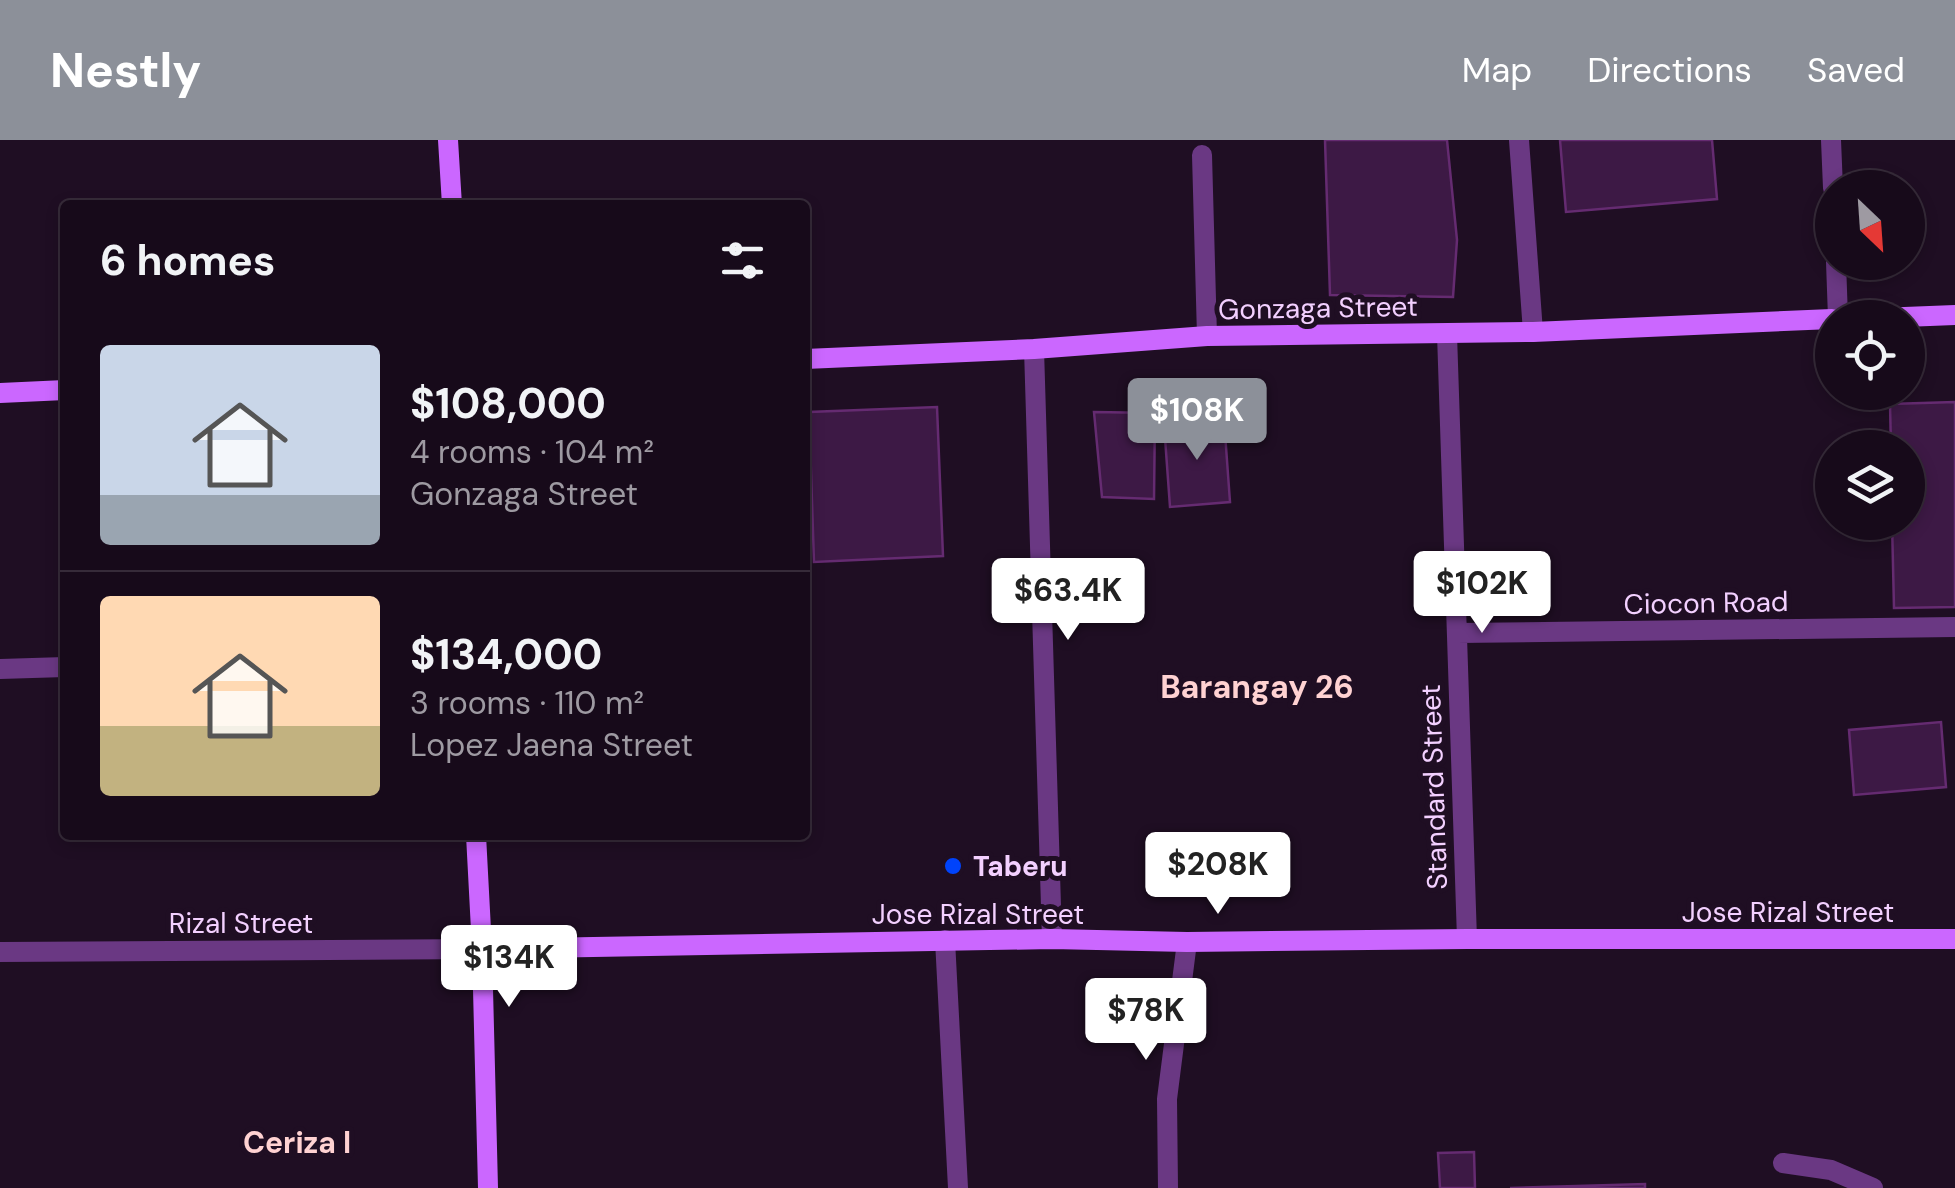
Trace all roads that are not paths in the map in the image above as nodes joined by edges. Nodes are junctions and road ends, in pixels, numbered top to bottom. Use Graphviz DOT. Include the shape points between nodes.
graph roads {
  1 [pos="448,140"];
  2 [pos="1519,140"];
  3 [pos="1831,140"];
  4 [pos="1202,154"];
  5 [pos="1832,170"];
  6 [pos="452,200"];
  7 [pos="1955,314"];
  8 [pos="1925,316"];
  9 [pos="1815,319"];
  10 [pos="1533,332"];
  11 [pos="1447,334"];
  12 [pos="1207,336"];
  13 [pos="1034,349"];
  14 [pos="810,359"];
  15 [pos="60,390"];
  16 [pos="0,393"];
  17 [pos="1955,627"];
  18 [pos="1457,633"];
  19 [pos="60,667"];
  20 [pos="0,669"];
  21 [pos="476,840"];
  22 [pos="1467,939"];
  23 [pos="1955,939"];
  24 [pos="945,940"];
  25 [pos="1052,940"];
  26 [pos="1187,942"];
  27 [pos="482,948"];
  28 [pos="0,952"];
  29 [pos="1783,1163"];
  30 [pos="488,1188"];
  31 [pos="958,1188"];
  32 [pos="1168,1188"];
  33 [pos="1873,1188"];
  1 -- 6 [label="street"];
  2 -- 10 [label="street"];
  3 -- 5 [label="street"];
  4 -- 12 [label="street"];
  7 -- 8 [label="street"];
  9 -- 10 [label="street, Gonzaga Street"];
  10 -- 11 [label="street, Gonzaga Street"];
  11 -- 12 [label="street, Gonzaga Street"];
  11 -- 18 [label="street, Standard Street"];
  12 -- 13 [label="street, Gonzaga Street"];
  13 -- 14 [label="street, Gonzaga Street"];
  13 -- 25 [label="street"];
  15 -- 16 [label="street"];
  17 -- 18 [label="street, Ciocon Road"];
  18 -- 22 [label="street, Standard Street"];
  19 -- 20 [label="street"];
  21 -- 27 [label="street"];
  22 -- 23 [label="street, Jose Rizal Street"];
  22 -- 26 [label="street, Jose Rizal Street"];
  24 -- 25 [label="street, Jose Rizal Street"];
  24 -- 27 [label="street, Jose Rizal Street"];
  24 -- 31 [label="street"];
  25 -- 26 [label="street, Jose Rizal Street"];
  26 -- 32 [label="street" via="1167,1099"];
  27 -- 28 [label="street, Rizal Street"];
  27 -- 30 [label="street"];
  29 -- 33 [label="street" via="1831,1170"];
}
